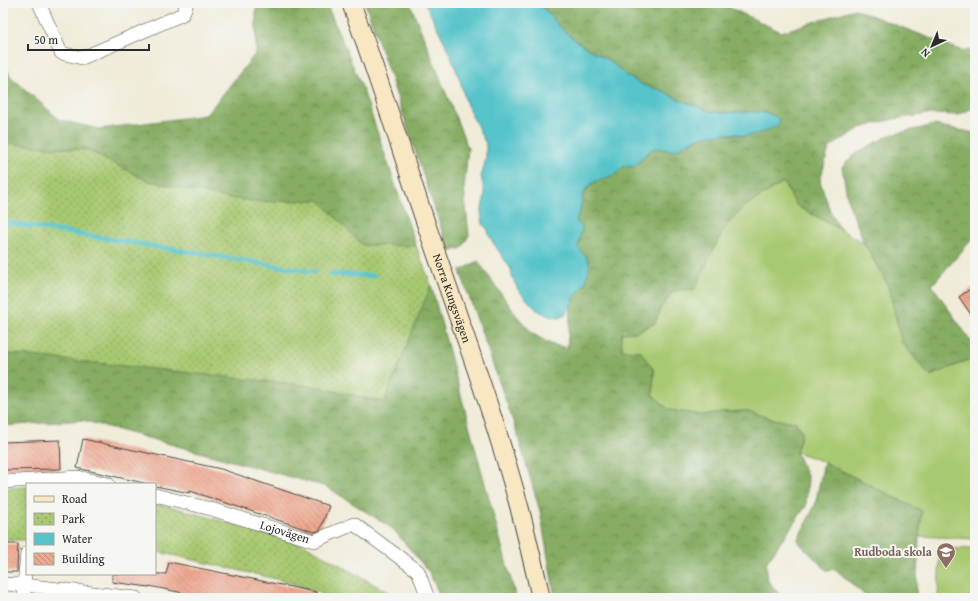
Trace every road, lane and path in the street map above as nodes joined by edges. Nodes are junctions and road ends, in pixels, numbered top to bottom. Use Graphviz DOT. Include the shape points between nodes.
graph roads {
  1 [pos="39,3"];
  2 [pos="187,3"];
  3 [pos="351,3"];
  4 [pos="3,482"];
  5 [pos="33,482"];
  6 [pos="104,483"];
  7 [pos="156,495"];
  8 [pos="26,564"];
  9 [pos="3,584"];
  10 [pos="24,585"];
  11 [pos="112,596"];
  12 [pos="24,598"];
  13 [pos="136,598"];
  14 [pos="428,598"];
  15 [pos="541,598"];
  1 -- 2 [label="street" via="61,53 82,58 182,14"];
  3 -- 15 [label="main road, Norra Kungsvägen" via="475,364 519,506"];
  4 -- 5 [label="street"];
  5 -- 6 [label="street" via="78,477"];
  7 -- 14 [label="street, Lojovägen" via="211,509 314,541 354,524 418,571"];
  8 -- 10 [label="street"];
  9 -- 10 [label="street"];
  10 -- 11 [label="street"];
  10 -- 12 [label="street"];
  11 -- 13 [label="street"];
}
